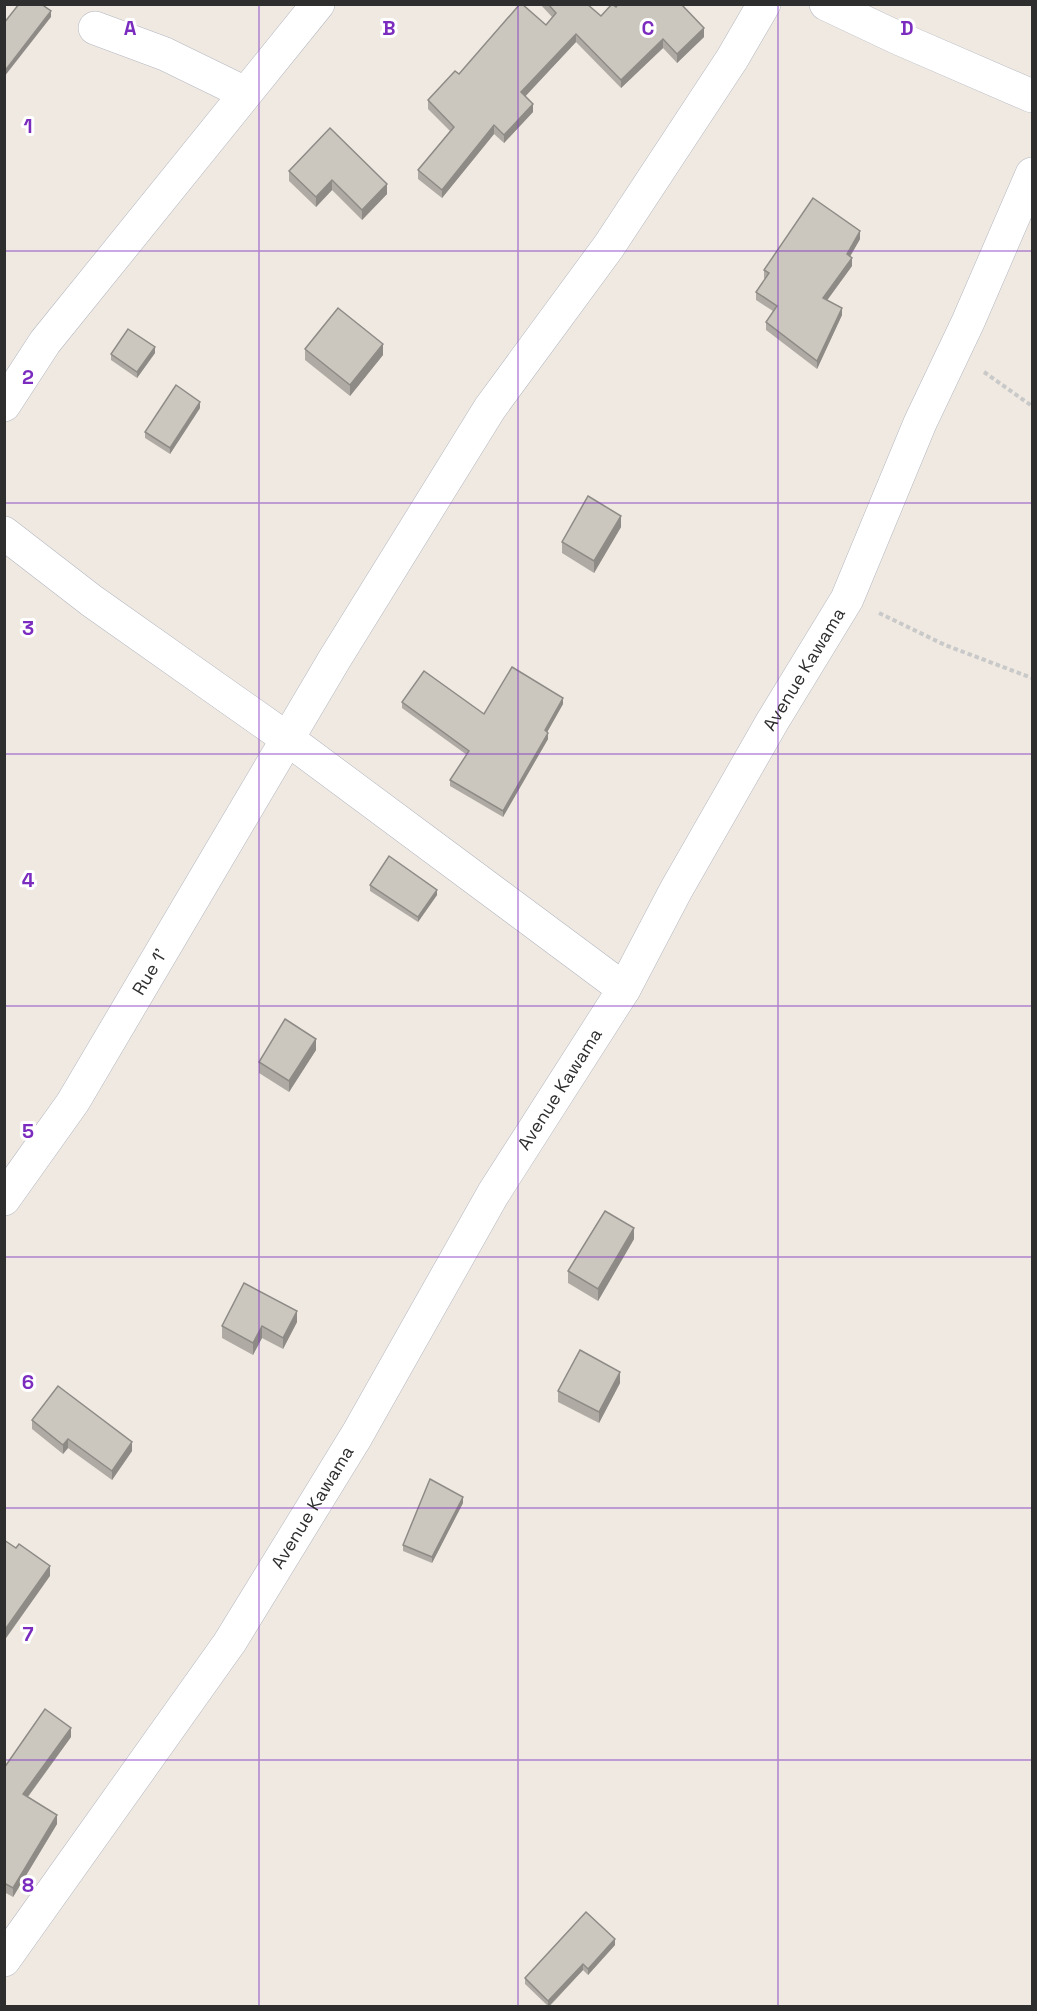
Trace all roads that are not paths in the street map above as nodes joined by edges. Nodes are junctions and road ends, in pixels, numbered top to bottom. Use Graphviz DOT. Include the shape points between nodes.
graph roads {
  1 [pos="318,4"];
  2 [pos="764,4"];
  3 [pos="826,4"];
  4 [pos="95,28"];
  5 [pos="245,93"];
  6 [pos="1032,96"];
  7 [pos="1032,174"];
  8 [pos="4,405"];
  9 [pos="4,533"];
  10 [pos="288,740"];
  11 [pos="624,988"];
  12 [pos="4,1199"];
  13 [pos="4,1960"];
  1 -- 5 [label="street"];
  2 -- 10 [label="street, Rue 1'" via="609,246 490,408"];
  3 -- 6 [label="street"];
  4 -- 5 [label="street" via="165,54"];
  5 -- 8 [label="street" via="45,342"];
  7 -- 11 [label="street, Avenue Kawama" via="920,423 847,599 772,722"];
  9 -- 10 [label="street" via="92,601"];
  10 -- 11 [label="street"];
  10 -- 12 [label="street, Rue 1'" via="73,1102"];
  11 -- 13 [label="street, Avenue Kawama" via="492,1194 357,1435 230,1641"];
}
